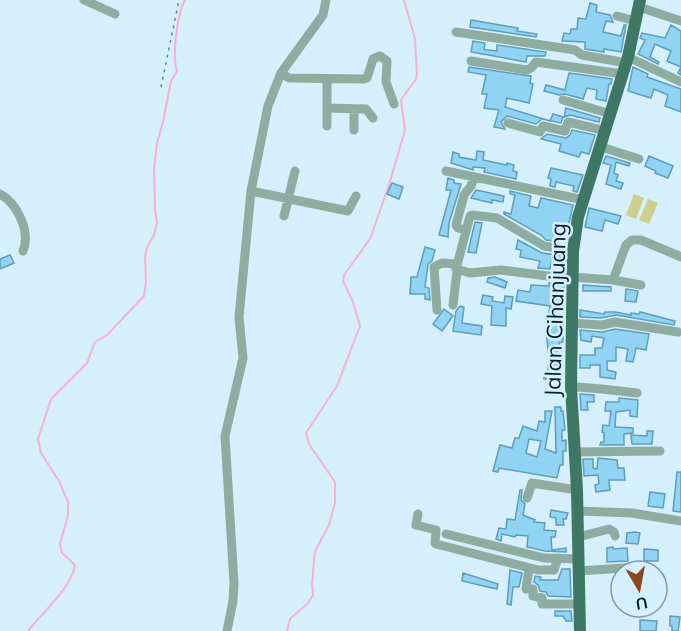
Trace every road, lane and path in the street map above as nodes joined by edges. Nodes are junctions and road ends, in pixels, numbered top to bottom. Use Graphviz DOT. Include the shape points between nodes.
graph roads {
  1 [pos="84,0"];
  2 [pos="179,0"];
  3 [pos="326,0"];
  4 [pos="639,4"];
  5 [pos="115,14"];
  6 [pos="617,16"];
  7 [pos="636,21"];
  8 [pos="681,21"];
  9 [pos="456,32"];
  10 [pos="471,62"];
  11 [pos="625,68"];
  12 [pos="583,72"];
  13 [pos="280,73"];
  14 [pos="327,80"];
  15 [pos="681,82"];
  16 [pos="161,87"];
  17 [pos="563,100"];
  18 [pos="394,104"];
  19 [pos="327,108"];
  20 [pos="354,109"];
  21 [pos="611,114"];
  22 [pos="373,118"];
  23 [pos="508,123"];
  24 [pos="327,126"];
  25 [pos="354,130"];
  26 [pos="606,131"];
  27 [pos="601,147"];
  28 [pos="639,159"];
  29 [pos="295,171"];
  30 [pos="446,171"];
  31 [pos="474,177"];
  32 [pos="251,190"];
  33 [pos="0,194"];
  34 [pos="356,196"];
  35 [pos="288,198"];
  36 [pos="584,200"];
  37 [pos="284,216"];
  38 [pos="465,230"];
  39 [pos="24,251"];
  40 [pos="573,251"];
  41 [pos="681,258"];
  42 [pos="457,268"];
  43 [pos="572,278"];
  44 [pos="613,280"];
  45 [pos="641,285"];
  46 [pos="453,305"];
  47 [pos="437,310"];
  48 [pos="571,323"];
  49 [pos="678,332"];
  50 [pos="571,387"];
  51 [pos="638,393"];
  52 [pos="660,451"];
  53 [pos="574,452"];
  54 [pos="577,490"];
  55 [pos="527,498"];
  56 [pos="578,511"];
  57 [pos="418,514"];
  58 [pos="681,521"];
  59 [pos="446,534"];
  60 [pos="615,536"];
  61 [pos="578,537"];
  62 [pos="558,558"];
  63 [pos="579,565"];
  64 [pos="609,566"];
  65 [pos="529,568"];
  66 [pos="580,604"];
  67 [pos="227,631"];
  68 [pos="580,631"];
  1 -- 5 [label="street"];
  2 -- 16 [label="path"];
  3 -- 13 [label="street" via="323,15"];
  4 -- 7 [label="main road, Jalan Cihanjuang"];
  4 -- 8 [label="street"];
  6 -- 7 [label="street"];
  7 -- 11 [label="main road, Jalan Cihanjuang"];
  9 -- 11 [label="street" via="575,50"];
  10 -- 11 [label="street" via="527,70 536,62"];
  11 -- 12 [label="street"];
  11 -- 15 [label="street"];
  11 -- 21 [label="main road, Jalan Cihanjuang"];
  13 -- 14 [label="street" via="289,78"];
  13 -- 32 [label="street" via="268,106"];
  14 -- 18 [label="street" via="367,78 373,59 384,57"];
  14 -- 19 [label="street"];
  17 -- 21 [label="street"];
  19 -- 20 [label="street"];
  19 -- 24 [label="street"];
  20 -- 22 [label="street" via="366,109"];
  20 -- 25 [label="street"];
  21 -- 26 [label="main road, Jalan Cihanjuang"];
  23 -- 26 [label="street" via="540,132 543,126 565,131 568,122"];
  26 -- 27 [label="main road, Jalan Cihanjuang"];
  27 -- 28 [label="street"];
  27 -- 36 [label="main road, Jalan Cihanjuang"];
  29 -- 35 [label="street"];
  30 -- 31 [label="street"];
  31 -- 36 [label="street"];
  31 -- 38 [label="street" via="464,195 456,225"];
  32 -- 35 [label="street"];
  32 -- 67 [label="street" via="239,317 242,364 225,436 234,583"];
  33 -- 39 [label="street" via="10,200 21,220"];
  34 -- 35 [label="street" via="348,211"];
  35 -- 37 [label="street"];
  36 -- 40 [label="main road, Jalan Cihanjuang"];
  38 -- 40 [label="street" via="470,216 478,214 497,218 544,246"];
  38 -- 42 [label="street"];
  40 -- 43 [label="main road, Jalan Cihanjuang"];
  41 -- 44 [label="street" via="641,240 632,240 626,245"];
  42 -- 43 [label="street" via="475,273 501,270"];
  42 -- 46 [label="street"];
  42 -- 47 [label="street" via="437,264 434,267"];
  43 -- 44 [label="street"];
  43 -- 48 [label="main road, Jalan Cihanjuang"];
  44 -- 45 [label="street"];
  48 -- 49 [label="street" via="615,322"];
  48 -- 50 [label="main road, Jalan Cihanjuang"];
  50 -- 51 [label="street"];
  50 -- 53 [label="main road, Jalan Cihanjuang"];
  52 -- 53 [label="street"];
  53 -- 54 [label="main road, Jalan Cihanjuang"];
  54 -- 55 [label="street" via="532,483"];
  54 -- 56 [label="main road, Jalan Cihanjuang"];
  56 -- 58 [label="street" via="632,513"];
  56 -- 61 [label="main road, Jalan Cihanjuang"];
  57 -- 65 [label="street" via="416,525 436,530 436,544"];
  59 -- 62 [label="street"];
  60 -- 61 [label="street" via="609,529"];
  61 -- 63 [label="main road, Jalan Cihanjuang"];
  62 -- 63 [label="street"];
  62 -- 65 [label="street" via="554,570"];
  63 -- 64 [label="street"];
  63 -- 66 [label="main road, Jalan Cihanjuang"];
  65 -- 66 [label="street" via="526,588 534,590 533,596 542,598 542,604"];
  66 -- 68 [label="main road, Jalan Cihanjuang"];
}
